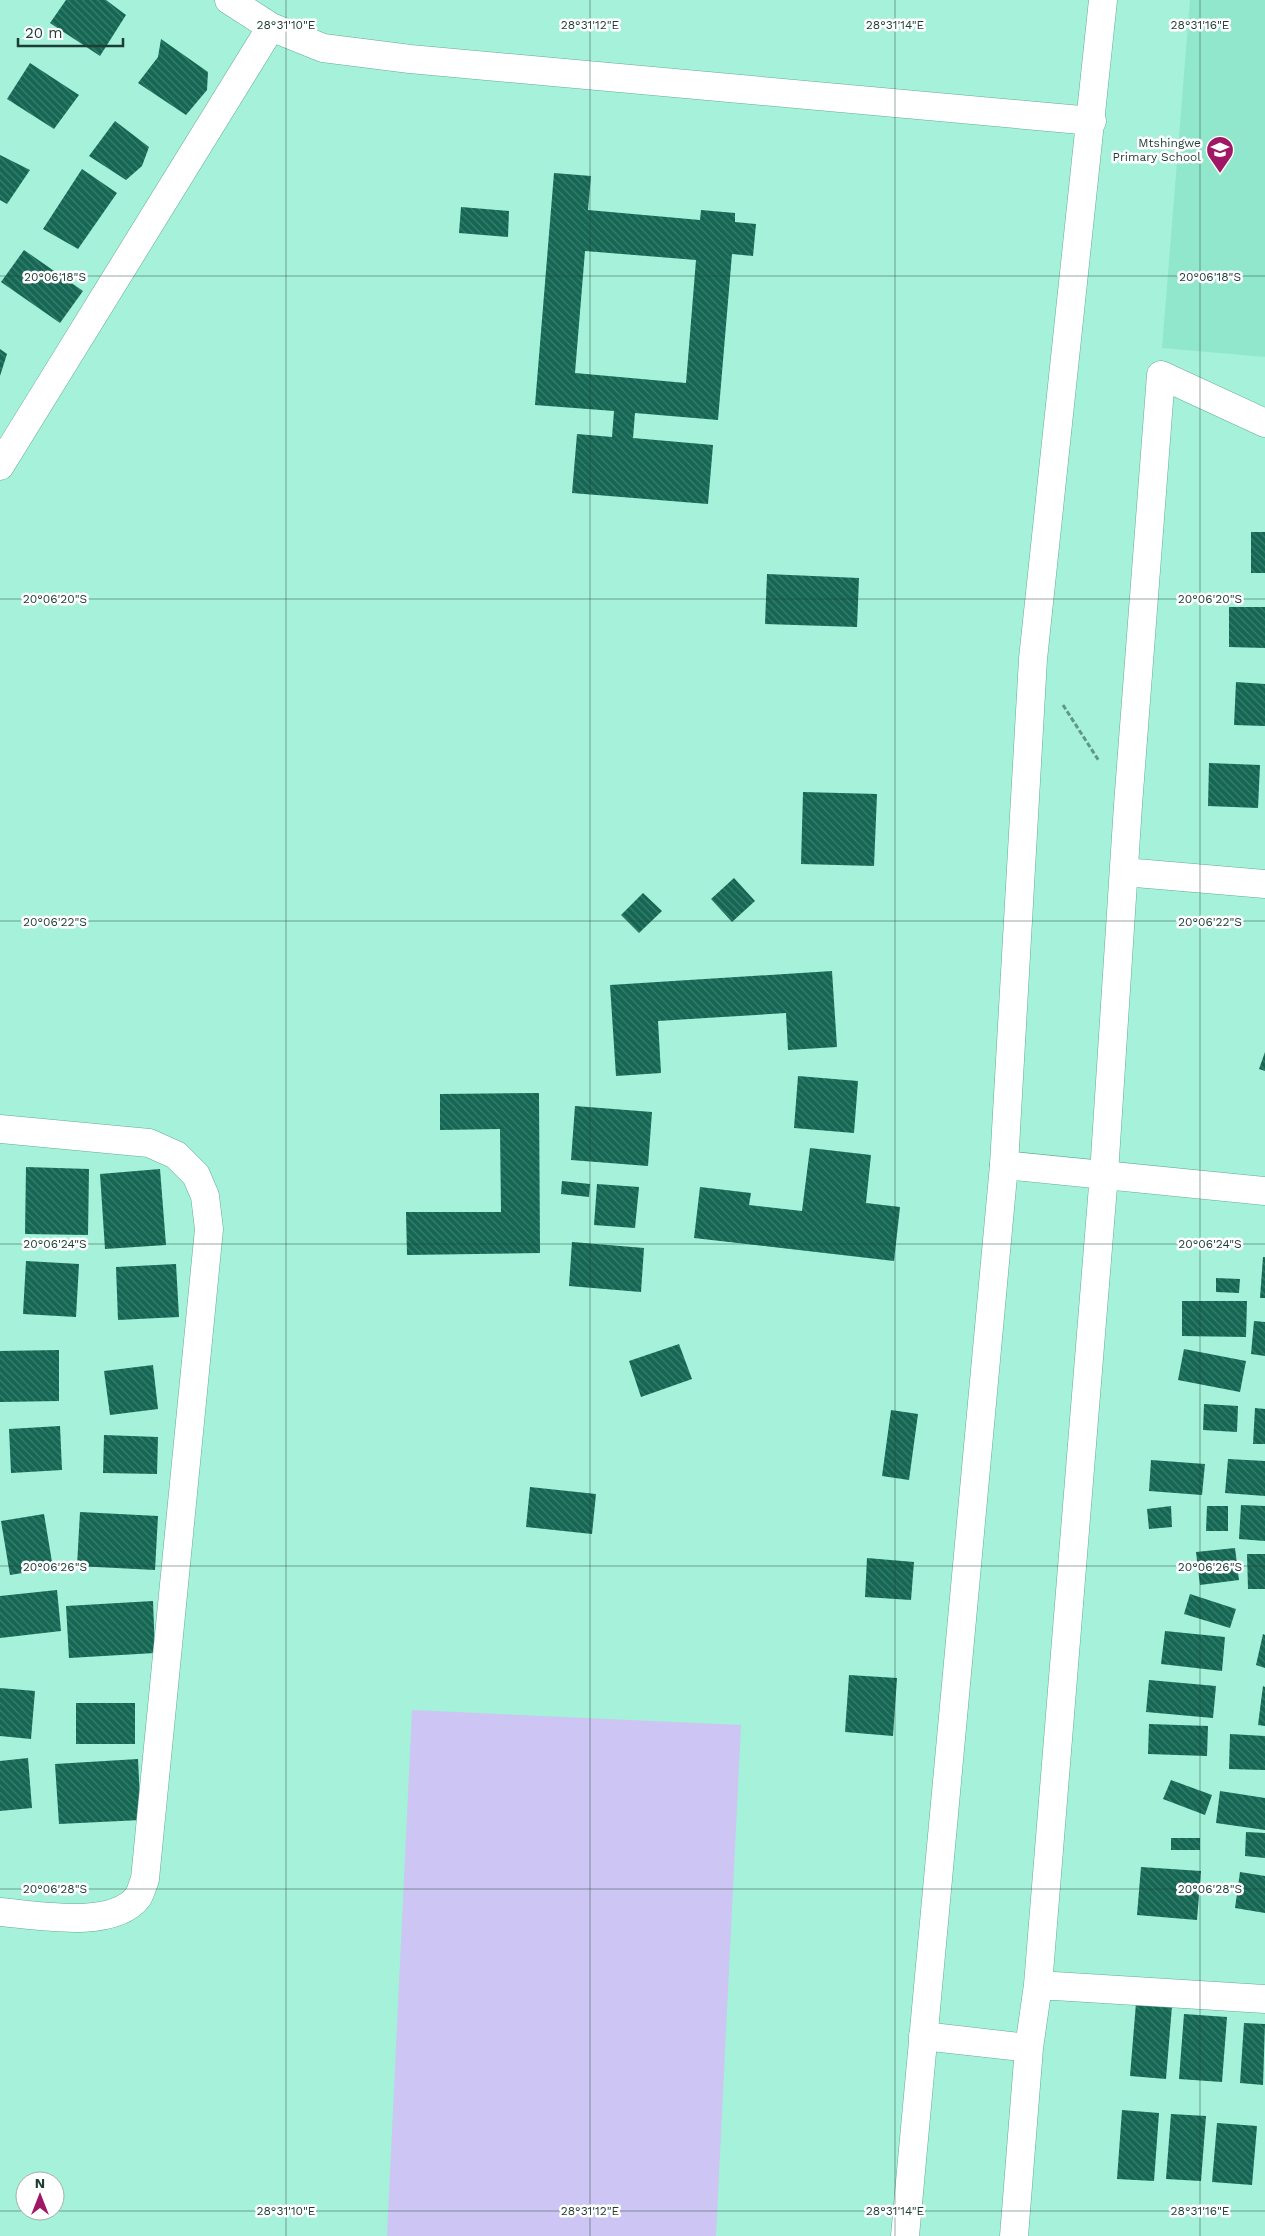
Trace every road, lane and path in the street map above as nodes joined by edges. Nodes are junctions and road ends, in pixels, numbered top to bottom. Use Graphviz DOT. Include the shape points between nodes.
graph roads {
  1 [pos="229,0"];
  2 [pos="1103,0"];
  3 [pos="271,28"];
  4 [pos="1092,121"];
  5 [pos="1265,423"];
  6 [pos="0,466"];
  7 [pos="1060,700"];
  8 [pos="1102,765"];
  9 [pos="1124,872"];
  10 [pos="1265,884"];
  11 [pos="0,1129"];
  12 [pos="1004,1165"];
  13 [pos="1104,1174"];
  14 [pos="1265,1191"];
  15 [pos="0,1912"];
  16 [pos="1038,1985"];
  17 [pos="1265,1999"];
  18 [pos="923,2036"];
  19 [pos="1029,2048"];
  20 [pos="905,2236"];
  21 [pos="1014,2236"];
  1 -- 3 [label="street"];
  2 -- 4 [label="street"];
  3 -- 4 [label="street" via="324,48 410,59"];
  3 -- 6 [label="street"];
  4 -- 12 [label="street" via="1034,659"];
  5 -- 9 [label="street" via="1161,374"];
  7 -- 8 [label="path"];
  9 -- 10 [label="street"];
  9 -- 13 [label="street"];
  11 -- 15 [label="street" via="148,1143 176,1155 196,1175 205,1196 209,1229 145,1879 138,1897 121,1910 98,1917 74,1919"];
  12 -- 13 [label="street"];
  12 -- 18 [label="street"];
  13 -- 14 [label="street"];
  13 -- 16 [label="street"];
  16 -- 17 [label="street"];
  16 -- 19 [label="street"];
  18 -- 19 [label="street"];
  18 -- 20 [label="street"];
  19 -- 21 [label="street"];
}
